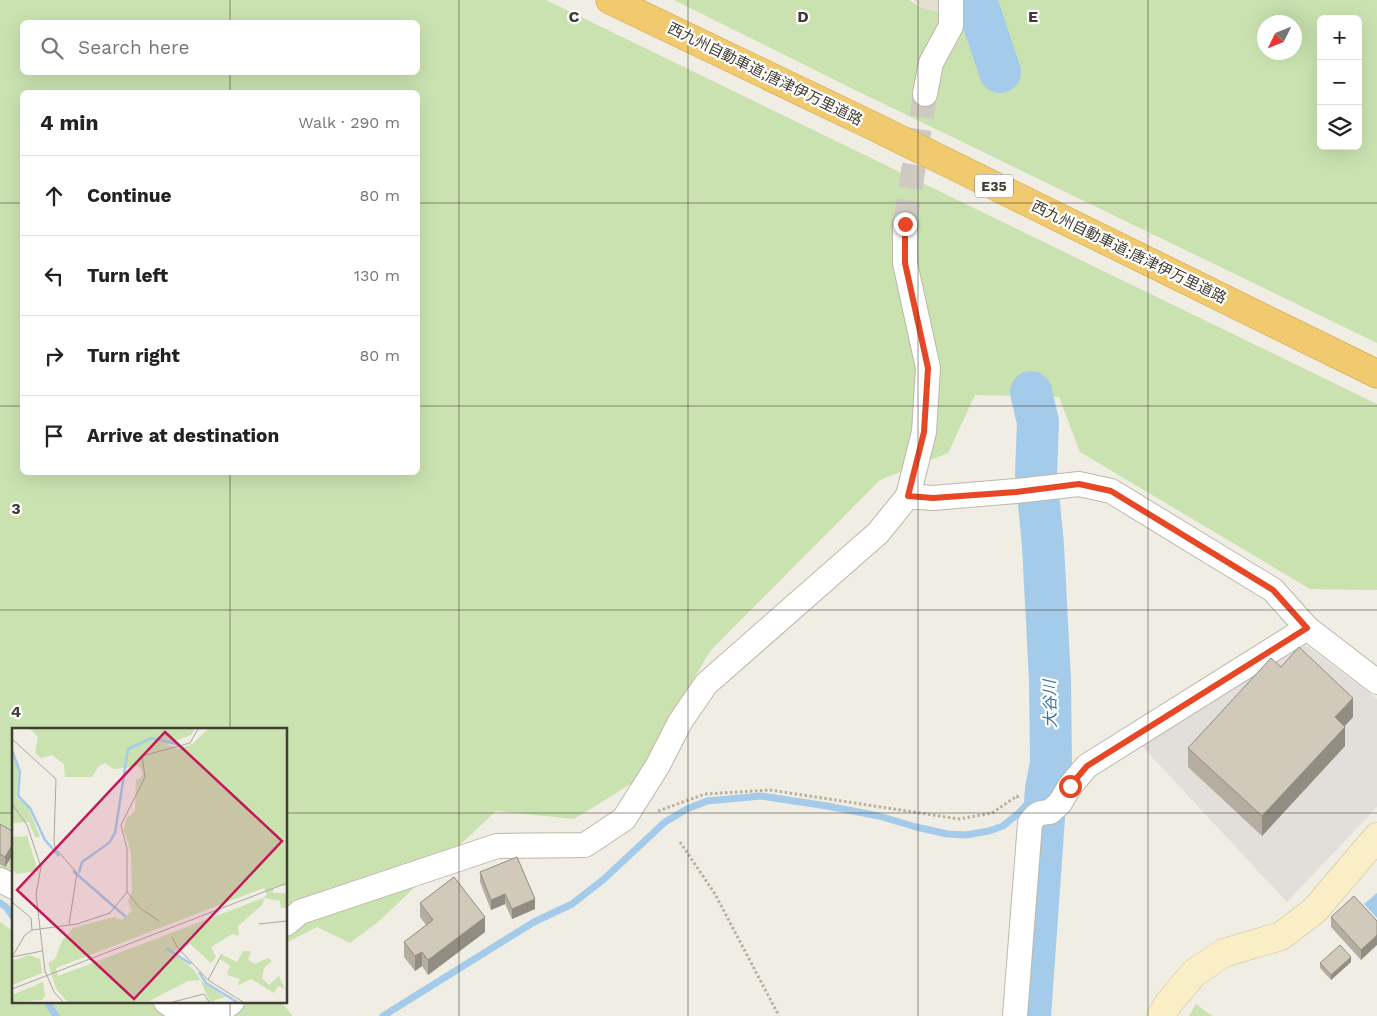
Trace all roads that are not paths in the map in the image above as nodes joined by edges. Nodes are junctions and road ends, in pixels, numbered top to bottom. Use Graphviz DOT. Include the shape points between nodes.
graph roads {
  1 [pos="610,0"];
  2 [pos="951,0"];
  3 [pos="925,94"];
  4 [pos="905,224"];
  5 [pos="1377,374"];
  6 [pos="908,496"];
  7 [pos="1307,628"];
  8 [pos="1377,682"];
  9 [pos="1377,837"];
  10 [pos="0,880"];
  11 [pos="12,886"];
  12 [pos="288,922"];
  13 [pos="169,1004"];
  14 [pos="229,1004"];
  15 [pos="208,1016"];
  16 [pos="213,1016"];
  17 [pos="1015,1016"];
  18 [pos="1161,1016"];
  1 -- 5 [label="highway, 西九州自動車道;唐津伊万里道路 / E35"];
  2 -- 3 [label="street" via="951,26 931,63"];
  4 -- 6 [label="street" via="905,263 928,368 924,432"];
  6 -- 7 [label="street" via="933,498 1079,484 1111,491 1273,590"];
  6 -- 12 [label="street" via="878,533 706,684 624,819 585,845 496,846 300,912"];
  7 -- 8 [label="street"];
  7 -- 17 [label="street" via="1087,766 1060,804 1030,823"];
  9 -- 18 [label="street" via="1315,910 1281,936 1224,953 1194,973"];
  10 -- 11 [label="street"];
  13 -- 15 [label="street" via="186,1015"];
  14 -- 16 [label="street"];
}
